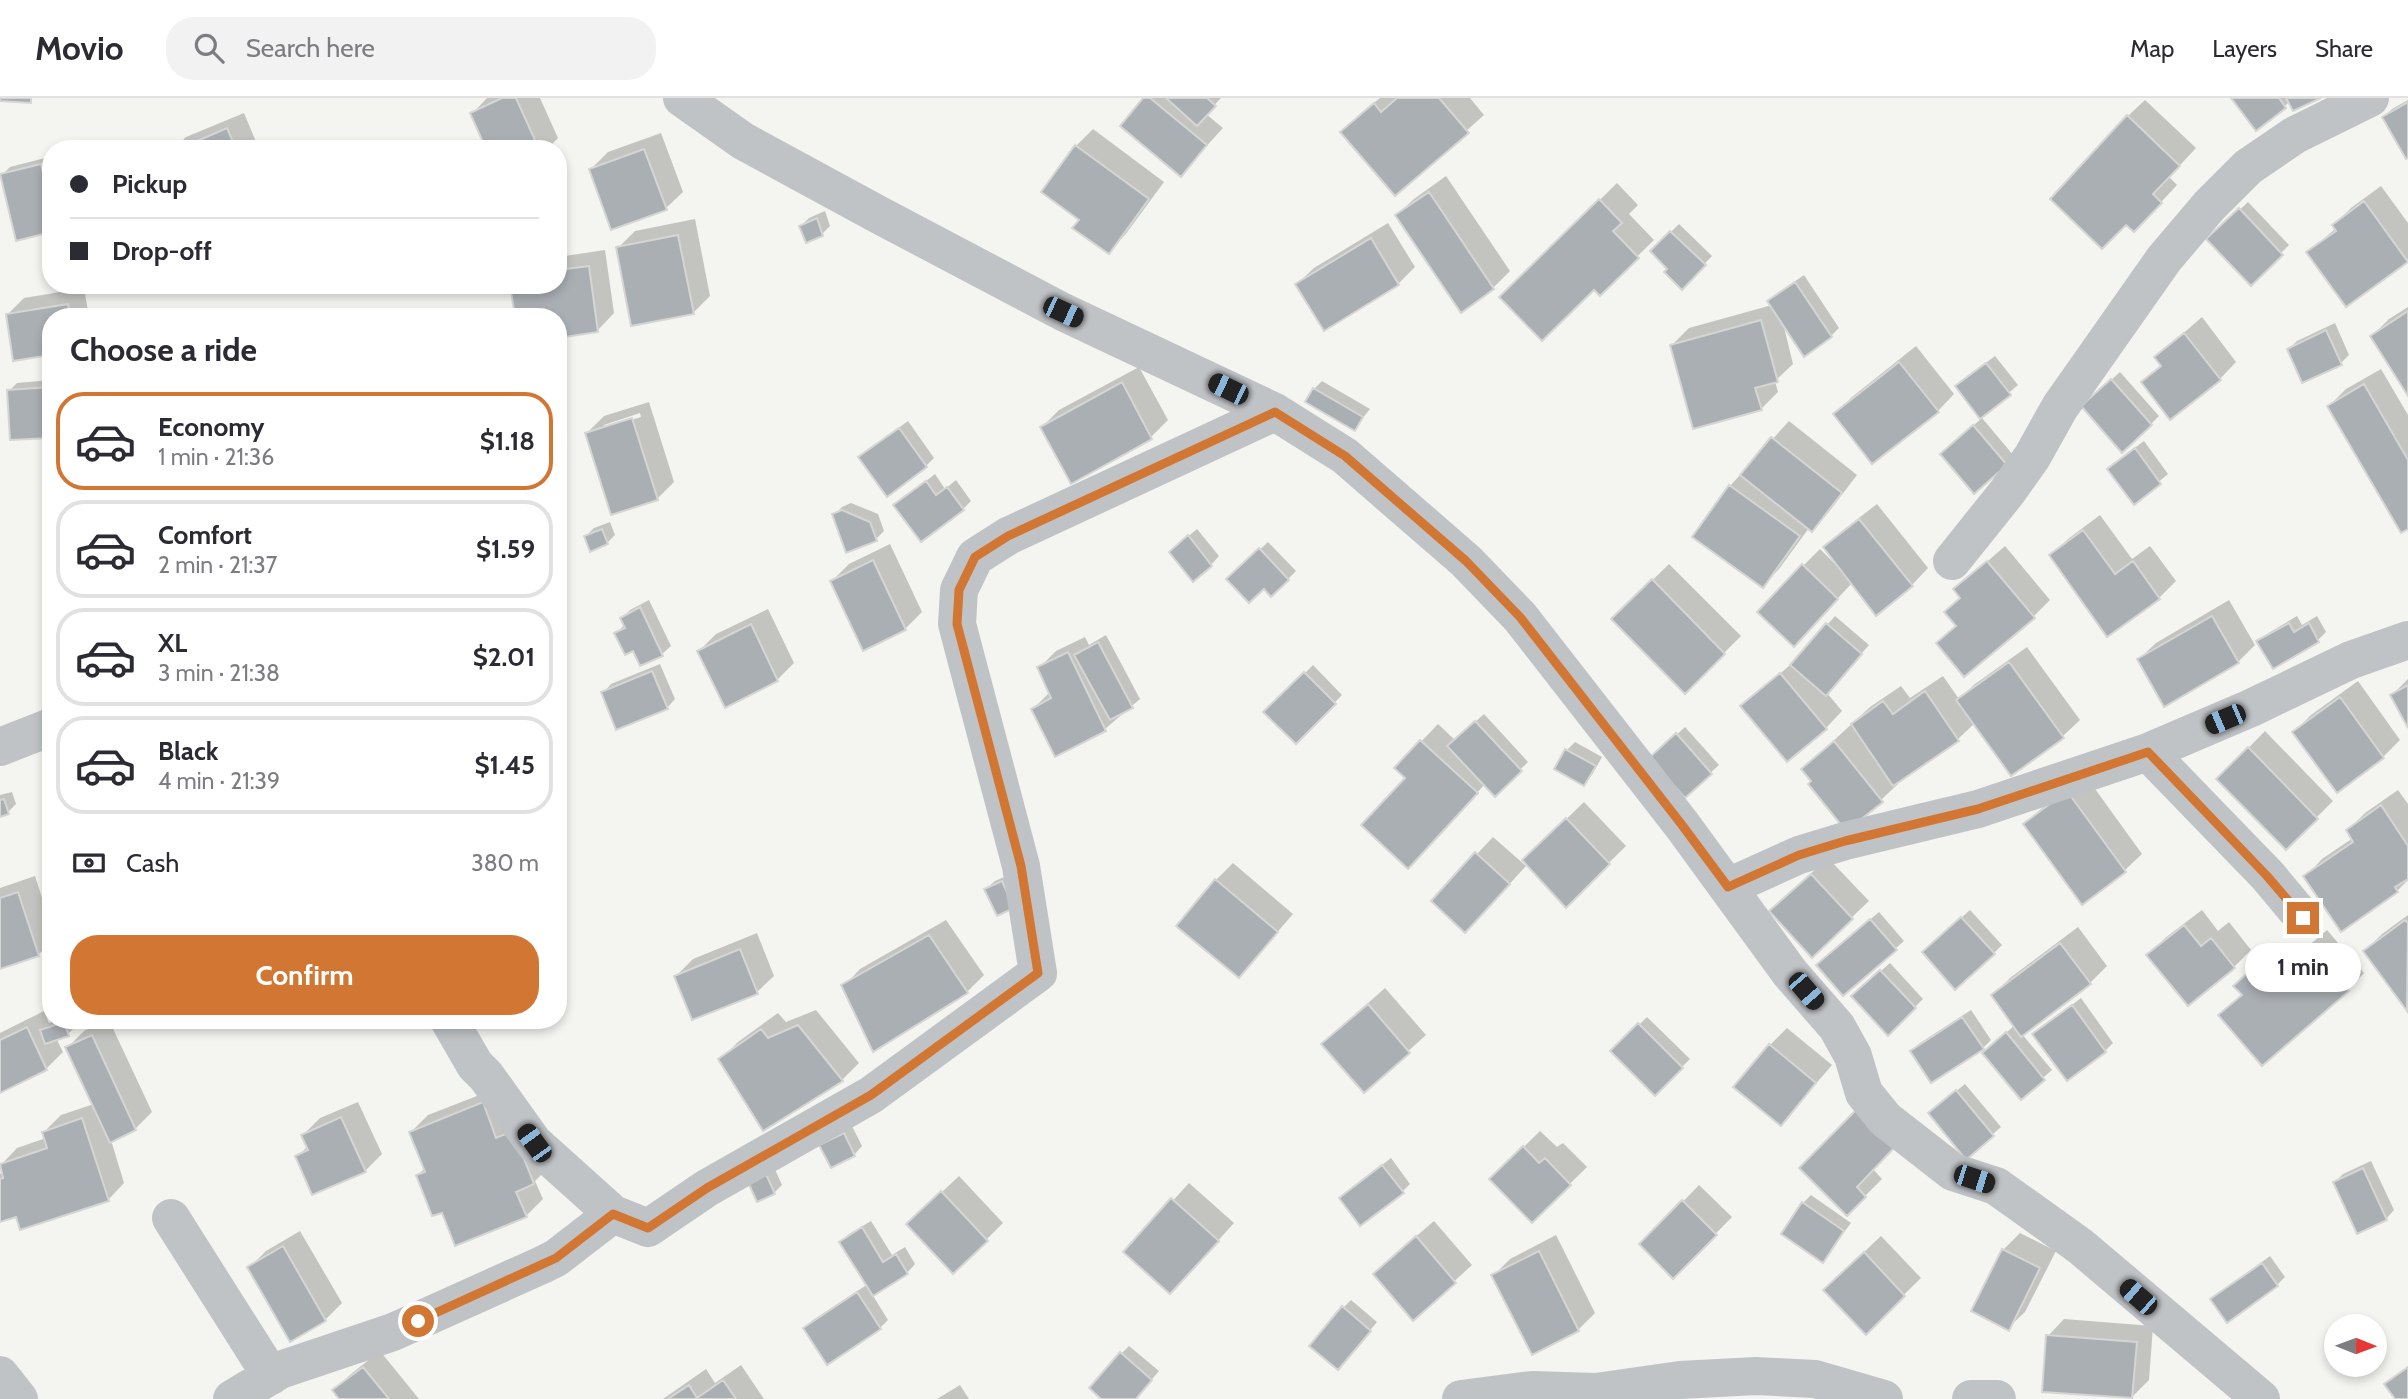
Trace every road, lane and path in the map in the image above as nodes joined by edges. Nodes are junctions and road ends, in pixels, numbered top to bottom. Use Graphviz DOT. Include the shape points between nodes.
graph roads {
  1 [pos="682,98"];
  2 [pos="2370,98"];
  3 [pos="1275,412"];
  4 [pos="1952,561"];
  5 [pos="2408,640"];
  6 [pos="42,731"];
  7 [pos="0,747"];
  8 [pos="2148,752"];
  9 [pos="1728,887"];
  10 [pos="2303,918"];
  11 [pos="454,1029"];
  12 [pos="613,1214"];
  13 [pos="171,1218"];
  14 [pos="0,1375"];
  15 [pos="271,1376"];
  16 [pos="19,1399"];
  17 [pos="232,1399"];
  18 [pos="1461,1399"];
  19 [pos="1884,1399"];
  20 [pos="1971,1399"];
  21 [pos="1997,1399"];
  22 [pos="2261,1399"];
  1 -- 3 [label="street" via="743,141 893,223 1063,312"];
  2 -- 4 [label="street" via="2295,135 2248,167 2209,206 2164,259 2060,407 2024,468"];
  3 -- 9 [label="street" via="1345,456 1466,561 1520,617"];
  3 -- 12 [label="street" via="1008,536 975,557 959,590 957,624 1021,866 1038,973 871,1095 707,1188 648,1228"];
  5 -- 8 [label="street" via="2351,660"];
  6 -- 7 [label="street"];
  8 -- 9 [label="street" via="1978,809 1799,855"];
  8 -- 10 [label="street"];
  9 -- 22 [label="street" via="1790,973 1837,1027 1853,1056 1864,1093 1885,1119 1953,1172 1996,1186 2080,1246"];
  11 -- 12 [label="street" via="475,1065 534,1143"];
  12 -- 15 [label="street" via="542,1265 393,1332"];
  13 -- 15 [label="street"];
  14 -- 16 [label="street"];
  15 -- 17 [label="street"];
  18 -- 19 [label="street" via="1532,1390 1596,1392 1680,1380 1756,1376 1815,1379"];
  20 -- 21 [label="street"];
}
